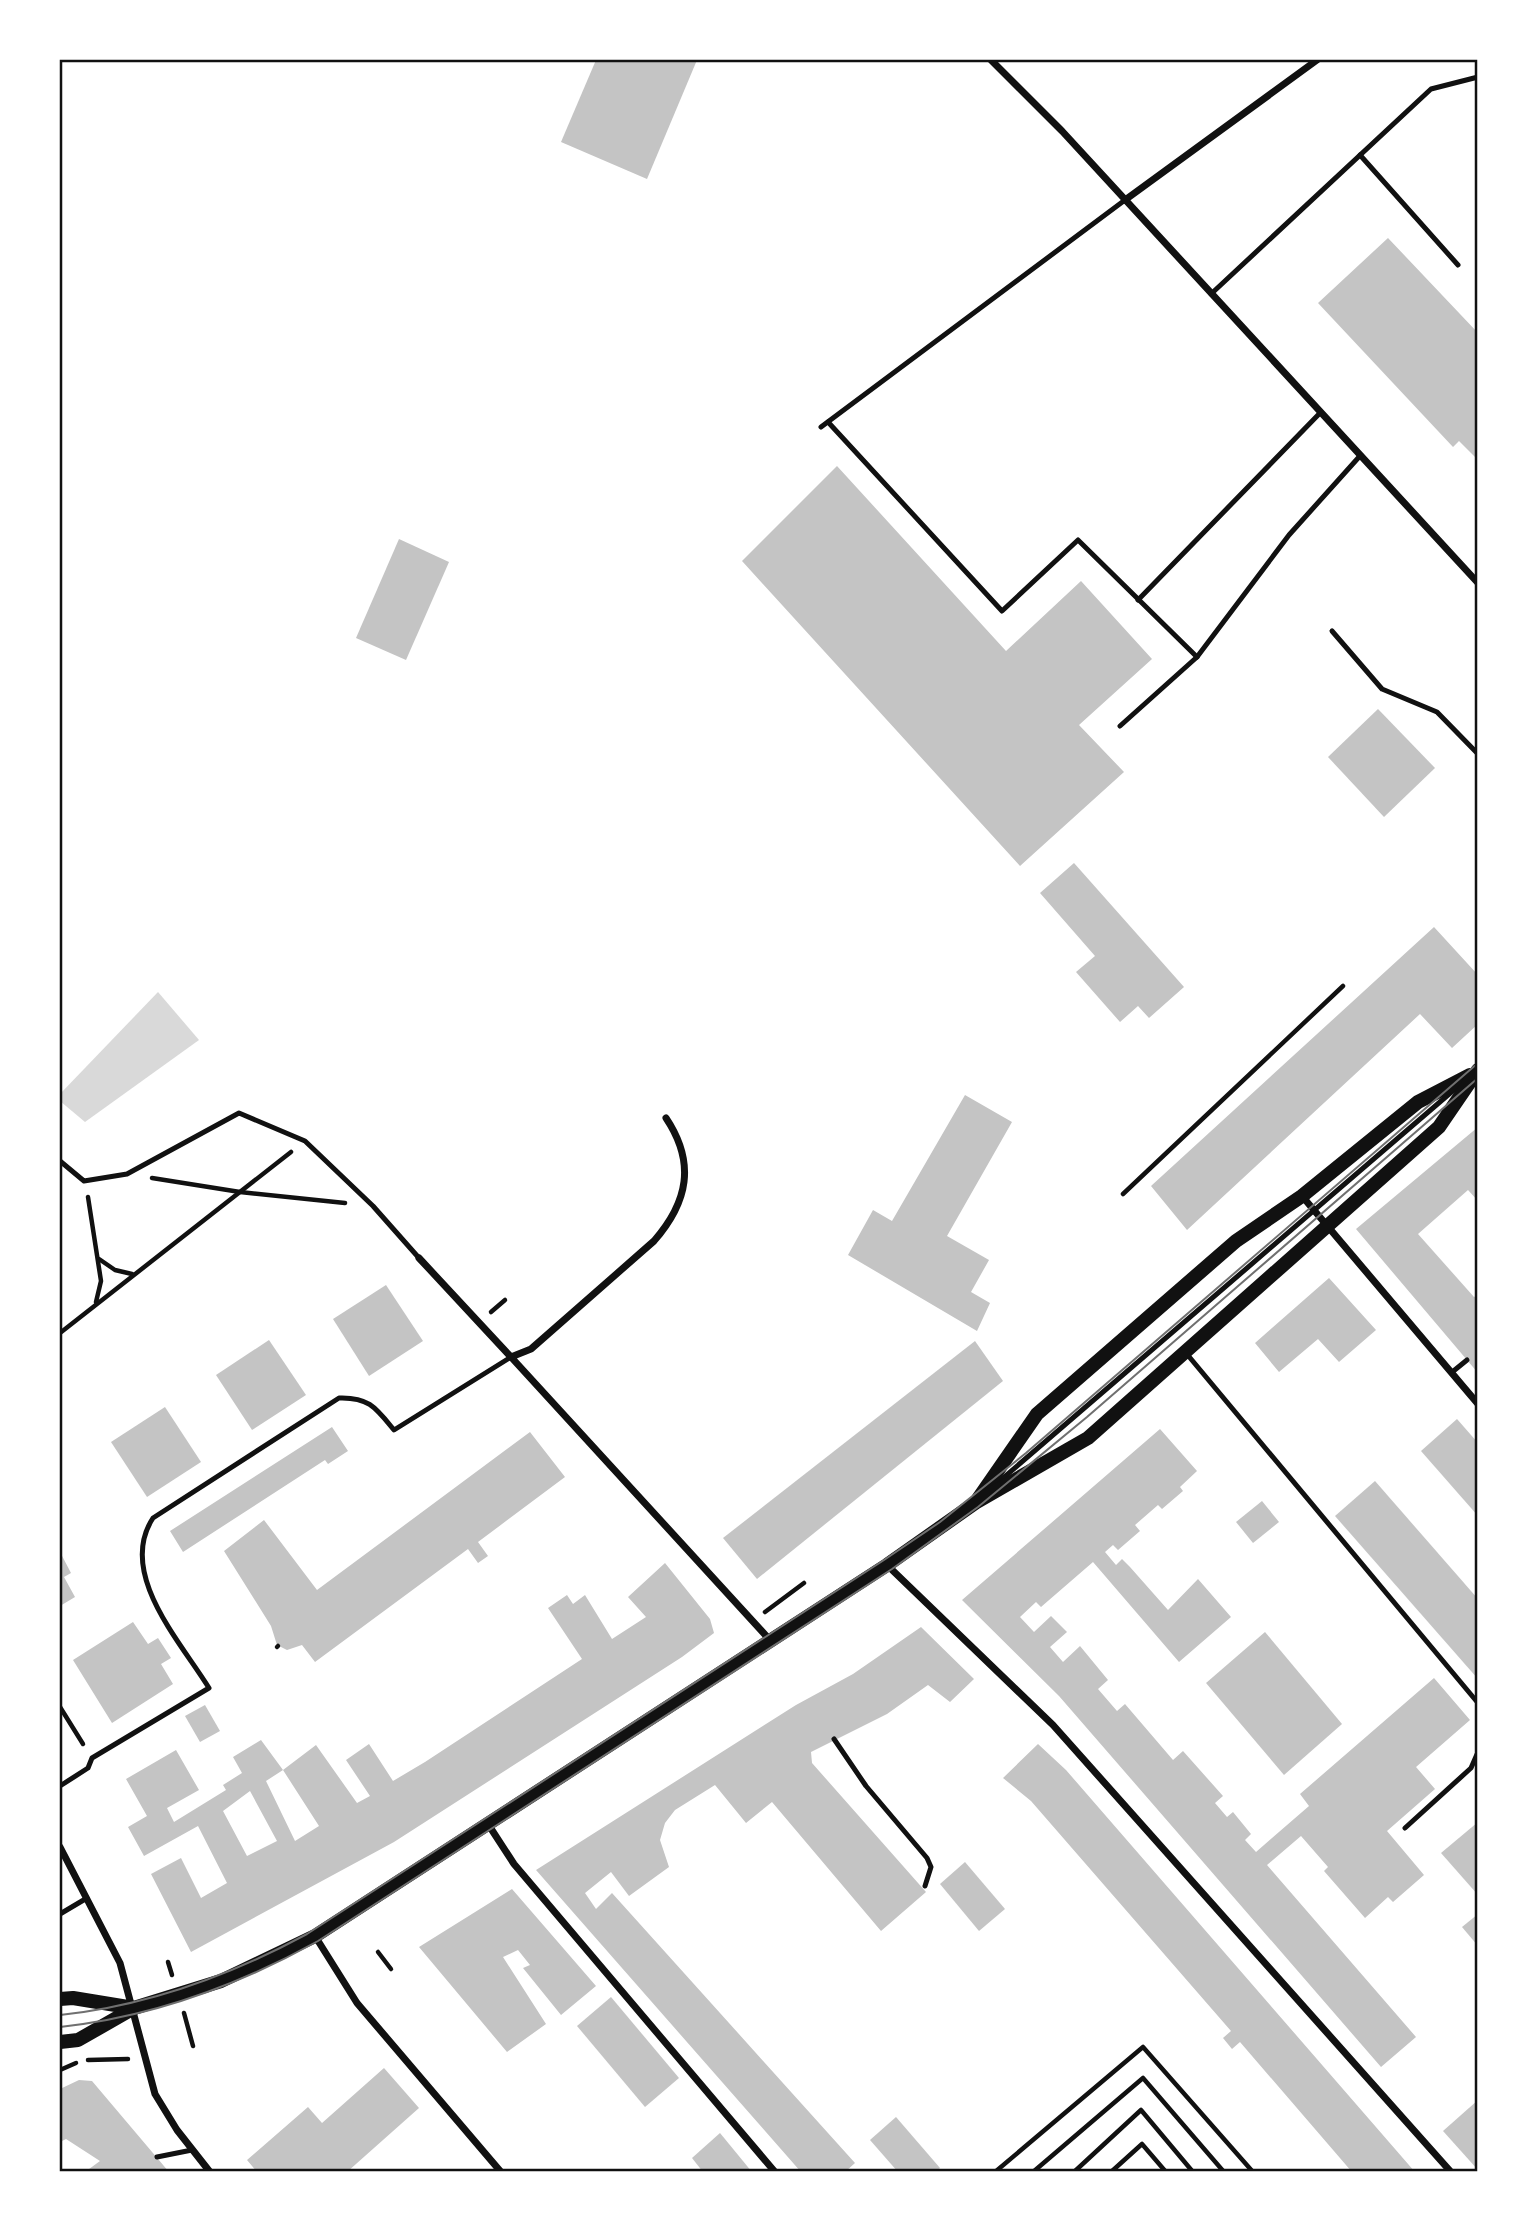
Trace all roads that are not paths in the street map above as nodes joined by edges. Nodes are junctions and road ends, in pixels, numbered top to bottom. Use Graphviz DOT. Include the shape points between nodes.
graph roads {
  1 [pos="990,60"];
  2 [pos="1317,60"];
  3 [pos="1478,76"];
  4 [pos="1360,155"];
  5 [pos="1125,200"];
  6 [pos="1458,265"];
  7 [pos="1211,294"];
  8 [pos="1320,413"];
  9 [pos="828,422"];
  10 [pos="821,427"];
  11 [pos="1359,457"];
  12 [pos="1478,583"];
  13 [pos="1138,600"];
  14 [pos="1332,631"];
  15 [pos="1197,657"];
  16 [pos="1120,726"];
  17 [pos="1478,754"];
  18 [pos="1475,1072"];
  19 [pos="666,1118"];
  20 [pos="60,1161"];
  21 [pos="1302,1196"];
  22 [pos="1313,1210"];
  23 [pos="1328,1227"];
  24 [pos="419,1258"];
  25 [pos="1184,1350"];
  26 [pos="512,1357"];
  27 [pos="1467,1360"];
  28 [pos="1451,1373"];
  29 [pos="1478,1404"];
  30 [pos="975,1503"];
  31 [pos="887,1565"];
  32 [pos="770,1641"];
  33 [pos="1478,1703"];
  34 [pos="834,1739"];
  35 [pos="1478,1752"];
  36 [pos="60,1786"];
  37 [pos="488,1824"];
  38 [pos="1405,1828"];
  39 [pos="60,1847"];
  40 [pos="925,1886"];
  41 [pos="88,1898"];
  42 [pos="60,1914"];
  43 [pos="315,1936"];
  44 [pos="60,1999"];
  45 [pos="134,2008"];
  46 [pos="60,2042"];
  47 [pos="192,2150"];
  48 [pos="157,2157"];
  49 [pos="210,2172"];
  50 [pos="501,2172"];
  51 [pos="775,2172"];
  52 [pos="1451,2172"];
  1 -- 5 [label="street"];
  2 -- 5 [label="street"];
  3 -- 4 [label="lane" via="1431,89"];
  4 -- 6 [label="lane"];
  4 -- 7 [label="lane"];
  5 -- 7 [label="street"];
  5 -- 9 [label="lane"];
  7 -- 8 [label="street"];
  8 -- 11 [label="street"];
  8 -- 13 [label="lane"];
  9 -- 10 [label="lane"];
  9 -- 13 [label="lane" via="1002,611 1078,540"];
  11 -- 12 [label="street"];
  11 -- 15 [label="lane" via="1289,535"];
  13 -- 15 [label="lane"];
  14 -- 17 [label="lane" via="1382,689 1437,712"];
  15 -- 16 [label="lane"];
  18 -- 21 [label="main road" via="1418,1102"];
  18 -- 22 [label="lane"];
  18 -- 23 [label="main road" via="1439,1127"];
  19 -- 26 [label="street" via="683,1148 686,1172 670,1222 531,1349"];
  20 -- 24 [label="lane" via="85,1181 127,1174 239,1113 305,1140"];
  21 -- 22 [label="street"];
  21 -- 30 [label="main road" via="1236,1241 1037,1414"];
  22 -- 23 [label="street"];
  22 -- 30 [label="lane"];
  23 -- 25 [label="main road"];
  23 -- 28 [label="street"];
  24 -- 26 [label="street"];
  25 -- 30 [label="main road" via="1088,1438"];
  25 -- 33 [label="lane"];
  26 -- 32 [label="street"];
  26 -- 36 [label="lane" via="394,1430 377,1408 358,1397 339,1398 153,1518 142,1539 145,1580 209,1688 92,1758 88,1768"];
  27 -- 28 [label="lane"];
  28 -- 29 [label="street"];
  30 -- 31 [label="main road"];
  31 -- 32 [label="main road"];
  31 -- 52 [label="street" via="1053,1725"];
  32 -- 37 [label="main road"];
  34 -- 40 [label="lane" via="866,1786 927,1858 931,1867"];
  35 -- 38 [label="lane" via="1471,1769"];
  37 -- 43 [label="main road"];
  37 -- 51 [label="street" via="514,1864"];
  39 -- 41 [label="street"];
  41 -- 42 [label="lane"];
  41 -- 45 [label="street" via="113,1946"];
  43 -- 45 [label="main road" via="221,1981"];
  43 -- 50 [label="street" via="357,2003"];
  44 -- 45 [label="main road"];
  45 -- 46 [label="main road" via="78,2040"];
  45 -- 47 [label="street" via="155,2094"];
  47 -- 48 [label="lane"];
  47 -- 49 [label="street"];
}
